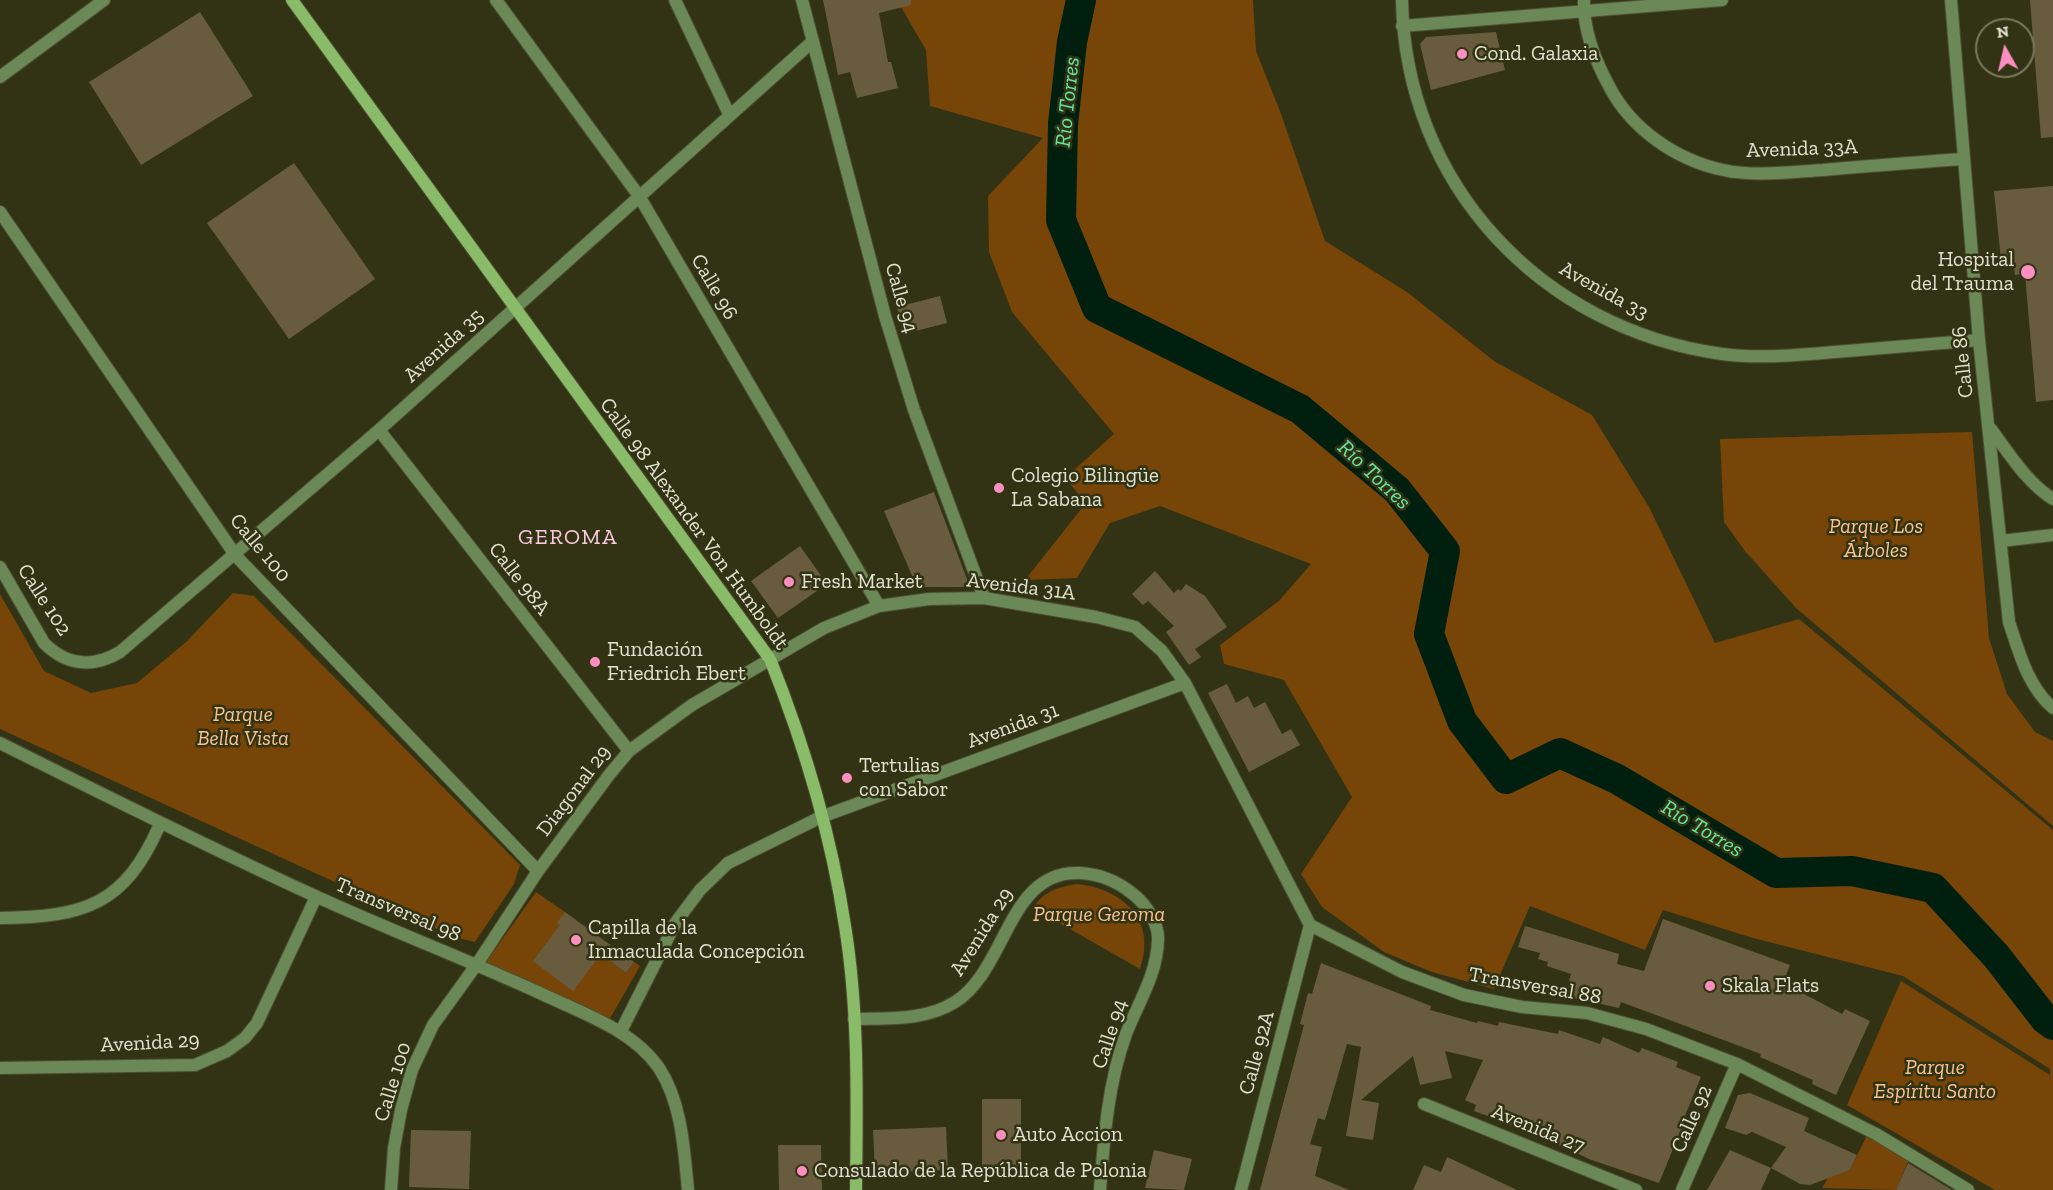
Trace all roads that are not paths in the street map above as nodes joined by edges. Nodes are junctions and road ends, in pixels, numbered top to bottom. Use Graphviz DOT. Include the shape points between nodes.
graph roads {
  1 [pos="79,0"];
  2 [pos="104,0"];
  3 [pos="292,0"];
  4 [pos="496,0"];
  5 [pos="675,0"];
  6 [pos="802,0"];
  7 [pos="1402,0"];
  8 [pos="1722,0"];
  9 [pos="1951,0"];
  10 [pos="1584,6"];
  11 [pos="87,11"];
  12 [pos="1402,26"];
  13 [pos="813,41"];
  14 [pos="0,77"];
  15 [pos="729,114"];
  16 [pos="1964,159"];
  17 [pos="639,196"];
  18 [pos="0,212"];
  19 [pos="514,310"];
  20 [pos="1979,340"];
  21 [pos="1990,427"];
  22 [pos="379,430"];
  23 [pos="2053,499"];
  24 [pos="2053,535"];
  25 [pos="2001,541"];
  26 [pos="236,556"];
  27 [pos="0,567"];
  28 [pos="984,598"];
  29 [pos="879,606"];
  30 [pos="770,658"];
  31 [pos="90,663"];
  32 [pos="1185,683"];
  33 [pos="2053,708"];
  34 [pos="0,743"];
  35 [pos="629,751"];
  36 [pos="821,817"];
  37 [pos="160,824"];
  38 [pos="538,872"];
  39 [pos="316,897"];
  40 [pos="1138,898"];
  41 [pos="0,918"];
  42 [pos="1310,925"];
  43 [pos="477,964"];
  44 [pos="854,1020"];
  45 [pos="621,1031"];
  46 [pos="1737,1064"];
  47 [pos="0,1068"];
  48 [pos="1424,1104"];
  49 [pos="391,1190"];
  50 [pos="688,1190"];
  51 [pos="856,1190"];
  52 [pos="1100,1190"];
  53 [pos="1241,1190"];
  54 [pos="1636,1190"];
  55 [pos="1682,1190"];
  56 [pos="1968,1190"];
  1 -- 11 [label="street"];
  2 -- 11 [label="street"];
  3 -- 19 [label="street, Calle 98 Alexander Von Humboldt"];
  4 -- 17 [label="street, Calle 96"];
  5 -- 15 [label="street"];
  6 -- 13 [label="street, Calle 94"];
  7 -- 12 [label="street, Avenida 33"];
  8 -- 10 [label="street"];
  9 -- 16 [label="street, Calle 86"];
  10 -- 12 [label="street"];
  10 -- 16 [label="street, Avenida 33A" via="1595,61 1617,101 1642,131 1680,154 1723,170 1772,173"];
  11 -- 14 [label="street"];
  12 -- 20 [label="street, Avenida 33" via="1422,120 1446,173 1479,219 1525,267 1575,302 1642,336 1722,354 1791,356"];
  13 -- 15 [label="street, Avenida 35"];
  13 -- 28 [label="street, Calle 94" via="888,326 914,410"];
  15 -- 17 [label="street, Avenida 35"];
  16 -- 20 [label="street, Calle 86"];
  17 -- 19 [label="street, Avenida 35"];
  17 -- 29 [label="street, Calle 96"];
  18 -- 26 [label="street, Calle 100"];
  19 -- 22 [label="street, Avenida 35"];
  19 -- 30 [label="street, Calle 98 Alexander Von Humboldt"];
  20 -- 21 [label="street, Calle 86"];
  21 -- 23 [label="street" via="2018,466 2041,492"];
  21 -- 25 [label="street, Calle 86"];
  22 -- 26 [label="street, Avenida 35"];
  22 -- 35 [label="street, Calle 98A"];
  24 -- 25 [label="street"];
  25 -- 33 [label="street, Calle 86" via="2009,622 2033,683"];
  26 -- 31 [label="street, Avenida 35" via="140,638 105,661"];
  26 -- 38 [label="street, Calle 100"];
  27 -- 31 [label="street, Calle 102" via="44,643 64,659"];
  28 -- 29 [label="street, Avenida 31A" via="929,599"];
  28 -- 32 [label="street, Avenida 31A" via="1135,627 1162,651"];
  29 -- 30 [label="street, Avenida 31A" via="824,628"];
  30 -- 35 [label="street, Diagonal 29" via="692,705"];
  30 -- 36 [label="street, Calle 98 Alexander Von Humboldt" via="793,716"];
  32 -- 36 [label="street, Avenida 31"];
  32 -- 42 [label="street"];
  34 -- 37 [label="street, Transversal 98"];
  35 -- 38 [label="street, Diagonal 29"];
  36 -- 44 [label="street, Calle 98 Alexander Von Humboldt" via="845,926"];
  36 -- 45 [label="street, Avenida 31" via="729,863 700,890 676,922"];
  37 -- 39 [label="street, Transversal 98"];
  37 -- 41 [label="street" via="128,880 95,903 70,913 39,918"];
  38 -- 43 [label="street, Diagonal 29"];
  39 -- 43 [label="street, Transversal 98"];
  39 -- 47 [label="street, Avenida 29" via="257,1023 227,1051 195,1065"];
  40 -- 44 [label="street, Avenida 29" via="1122,885 1097,874 1072,873 1046,880 1028,894 976,985 956,1002 922,1016"];
  40 -- 52 [label="street, Calle 94" via="1152,915 1158,937 1157,958 1118,1063 1104,1137"];
  42 -- 46 [label="street, Transversal 88" via="1402,972 1464,995 1522,1007 1587,1013 1646,1029"];
  42 -- 53 [label="street, Calle 92A"];
  43 -- 45 [label="street, Transversal 98"];
  43 -- 49 [label="street, Calle 100" via="433,1025 412,1070 394,1148"];
  44 -- 51 [label="street, Calle 98 Alexander Von Humboldt"];
  45 -- 50 [label="street, Transversal 98" via="658,1068 674,1102"];
  46 -- 55 [label="street, Calle 92"];
  46 -- 56 [label="street, Transversal 88" via="1875,1134"];
  48 -- 54 [label="street, Avenida 27"];
}
